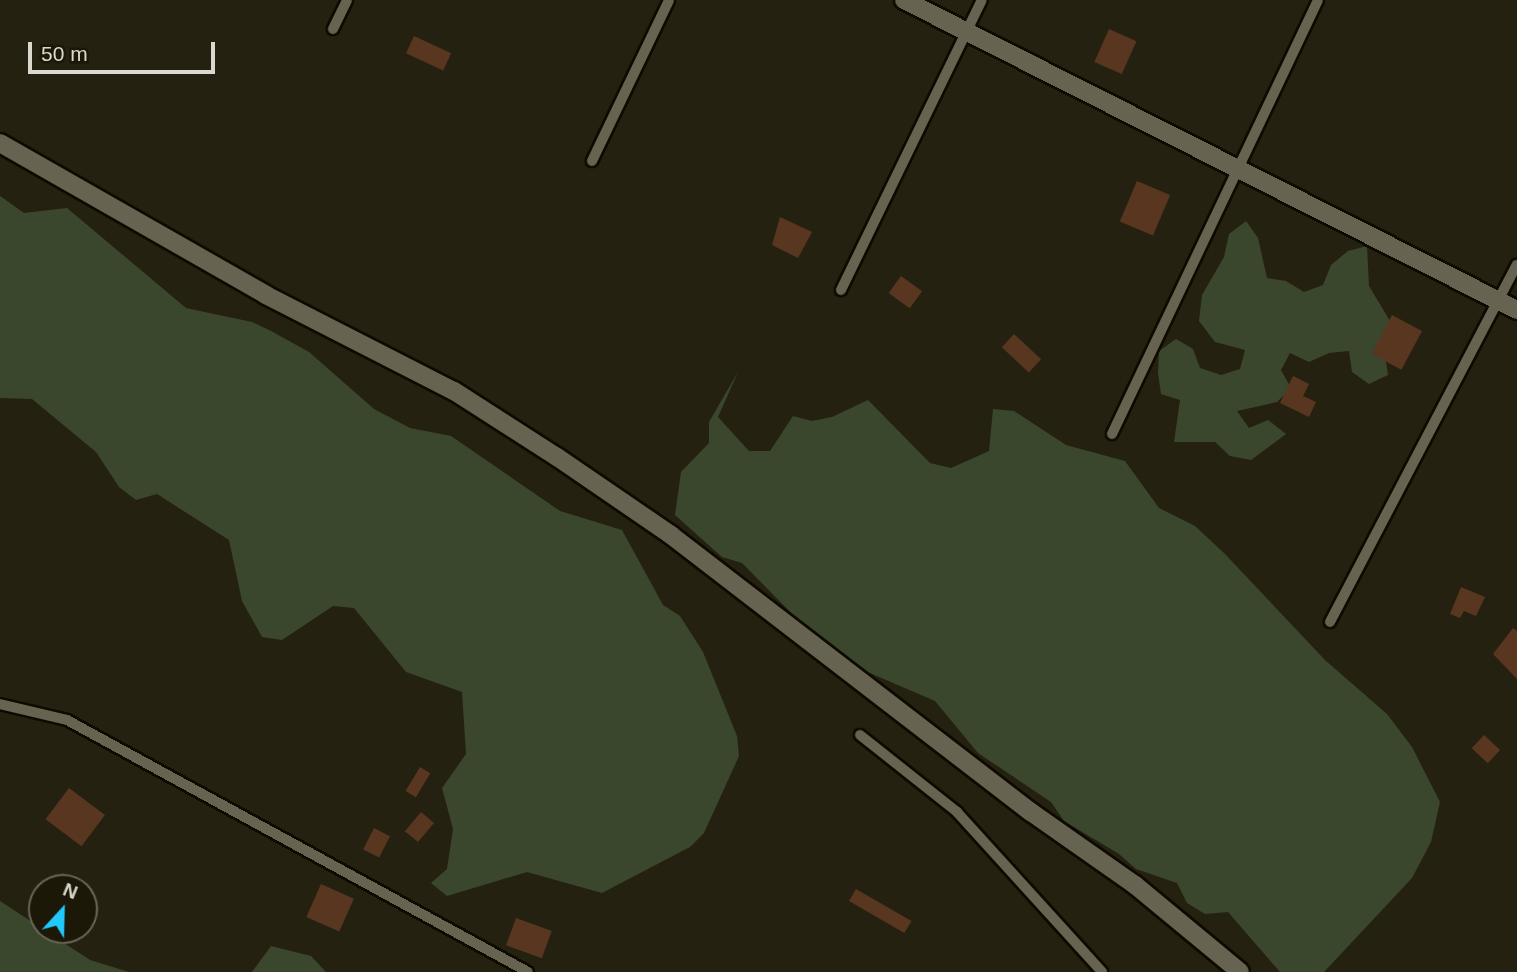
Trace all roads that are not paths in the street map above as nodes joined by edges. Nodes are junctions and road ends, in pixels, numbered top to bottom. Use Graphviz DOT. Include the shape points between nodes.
graph roads {
  1 [pos="347,0"];
  2 [pos="669,0"];
  3 [pos="904,0"];
  4 [pos="982,0"];
  5 [pos="1318,0"];
  6 [pos="333,29"];
  7 [pos="967,32"];
  8 [pos="0,143"];
  9 [pos="592,161"];
  10 [pos="1238,169"];
  11 [pos="1517,265"];
  12 [pos="841,290"];
  13 [pos="1498,301"];
  14 [pos="1517,310"];
  15 [pos="1112,433"];
  16 [pos="1330,622"];
  17 [pos="0,704"];
  18 [pos="860,735"];
  19 [pos="528,972"];
  20 [pos="1101,972"];
  21 [pos="1240,972"];
  1 -- 6 [label="lane"];
  2 -- 9 [label="lane"];
  3 -- 7 [label="street"];
  4 -- 7 [label="lane"];
  5 -- 10 [label="lane"];
  7 -- 10 [label="street"];
  7 -- 12 [label="lane"];
  8 -- 21 [label="street" via="266,295 454,391 557,457 671,535 1031,812 1135,885"];
  10 -- 13 [label="street"];
  10 -- 15 [label="lane"];
  11 -- 13 [label="lane"];
  13 -- 14 [label="street"];
  13 -- 16 [label="lane"];
  17 -- 19 [label="lane" via="67,720"];
  18 -- 20 [label="lane" via="957,812"];
}
